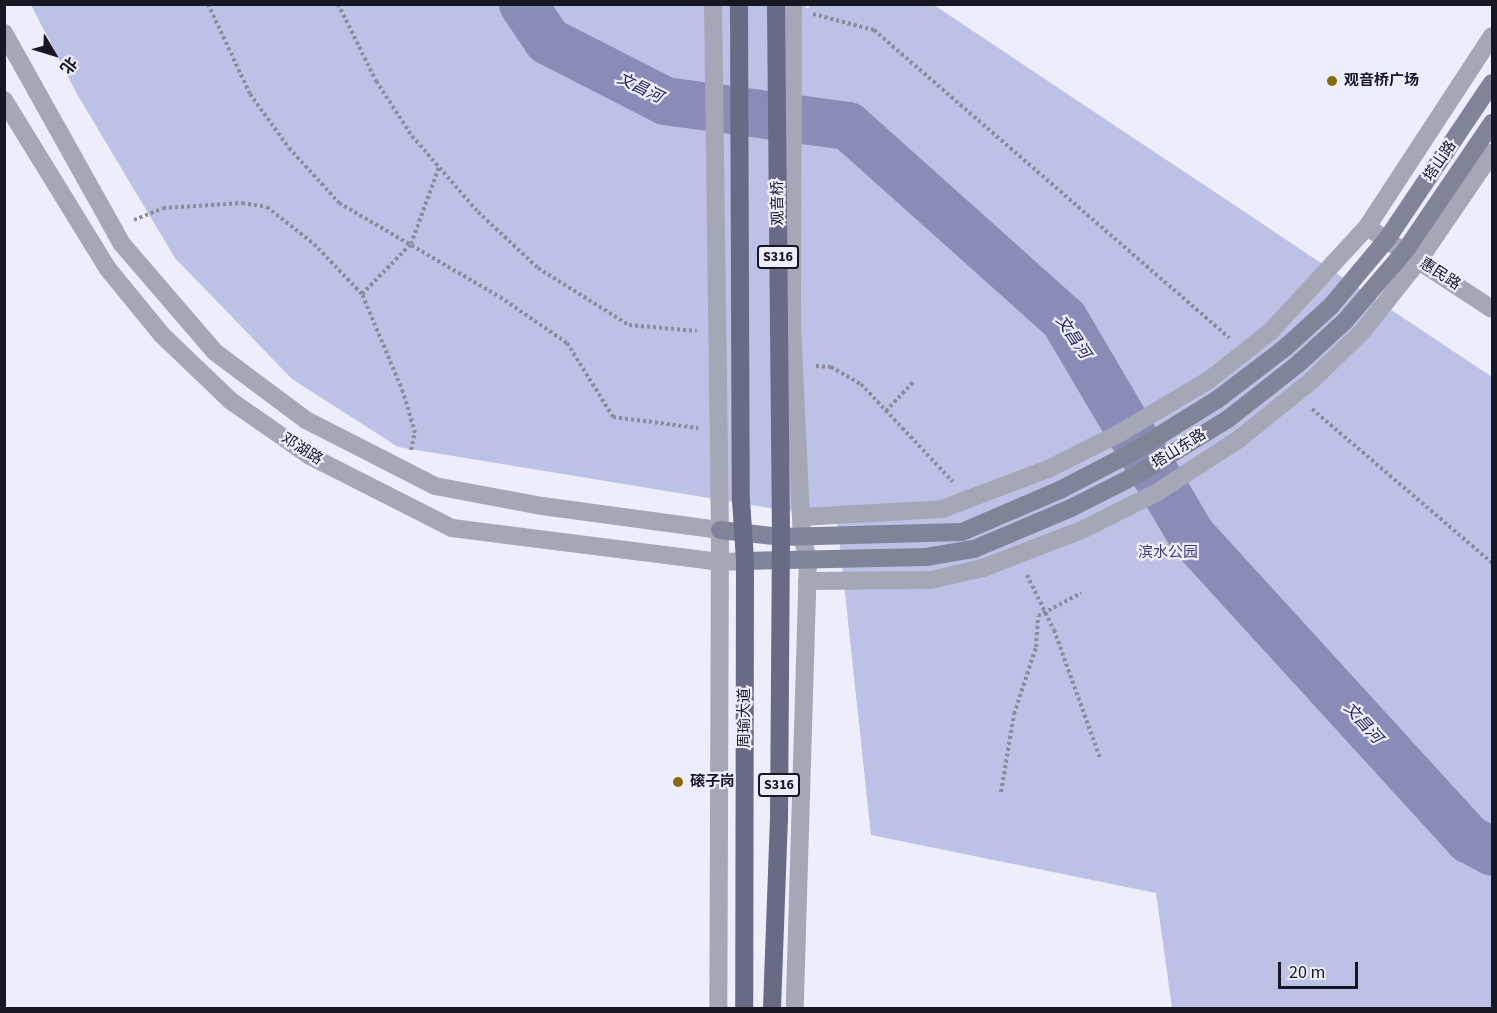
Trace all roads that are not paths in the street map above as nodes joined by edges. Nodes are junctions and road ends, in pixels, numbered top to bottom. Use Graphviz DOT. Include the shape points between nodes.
graph roads {
  1 [pos="713,4"];
  2 [pos="739,4"];
  3 [pos="788,9"];
  4 [pos="4,33"];
  5 [pos="1492,36"];
  6 [pos="1492,83"];
  7 [pos="4,100"];
  8 [pos="1492,123"];
  9 [pos="1492,153"];
  10 [pos="1368,227"];
  11 [pos="1387,239"];
  12 [pos="1412,256"];
  13 [pos="1492,309"];
  14 [pos="801,517"];
  15 [pos="720,530"];
  16 [pos="744,535"];
  17 [pos="802,536"];
  18 [pos="781,537"];
  19 [pos="807,560"];
  20 [pos="745,561"];
  21 [pos="780,561"];
  22 [pos="720,562"];
  23 [pos="807,581"];
  24 [pos="718,1008"];
  25 [pos="744,1008"];
  26 [pos="772,1008"];
  27 [pos="795,1008"];
  1 -- 15 [label="street"];
  2 -- 16 [label="main road, 周瑜大道 / S316"];
  3 -- 14 [label="street" via="792,327"];
  3 -- 18 [label="main road, 观音桥 / S316"];
  4 -- 15 [label="street" via="122,244 215,351 306,420 435,486 542,506"];
  5 -- 10 [label="street"];
  6 -- 11 [label="main road, 塔山路"];
  7 -- 22 [label="street, 邓湖路" via="108,269 162,335 231,401 310,456 452,528"];
  8 -- 12 [label="main road, 塔山东路"];
  9 -- 12 [label="street"];
  10 -- 11 [label="street, 惠民路"];
  10 -- 14 [label="street, bridge" via="1271,331 1209,380 1120,433 1046,470 942,509"];
  11 -- 12 [label="street, 惠民路"];
  11 -- 17 [label="main road, 塔山东路, bridge" via="1331,306 1286,347 1218,399 1131,453 1060,490 962,532"];
  12 -- 13 [label="street, 惠民路"];
  12 -- 19 [label="main road, 塔山东路, bridge" via="1298,364 1228,420 1140,473 1071,508 974,549 926,557"];
  12 -- 23 [label="street, bridge" via="1362,332 1311,381 1239,439 1156,493 1084,530 982,568 931,580"];
  14 -- 17 [label="street"];
  15 -- 16 [label="main road, 塔山东路"];
  15 -- 22 [label="street"];
  16 -- 18 [label="main road, 塔山东路"];
  16 -- 20 [label="main road, 周瑜大道 / S316"];
  17 -- 18 [label="main road, 塔山东路"];
  17 -- 19 [label="street"];
  18 -- 21 [label="main road, S316"];
  19 -- 21 [label="main road, 塔山东路"];
  19 -- 23 [label="street"];
  20 -- 21 [label="main road, 塔山东路"];
  20 -- 22 [label="street, 邓湖路"];
  20 -- 25 [label="main road, 周瑜大道 / S316"];
  21 -- 26 [label="main road, S316" via="779,820"];
  22 -- 24 [label="street"];
  23 -- 27 [label="street"];
}
